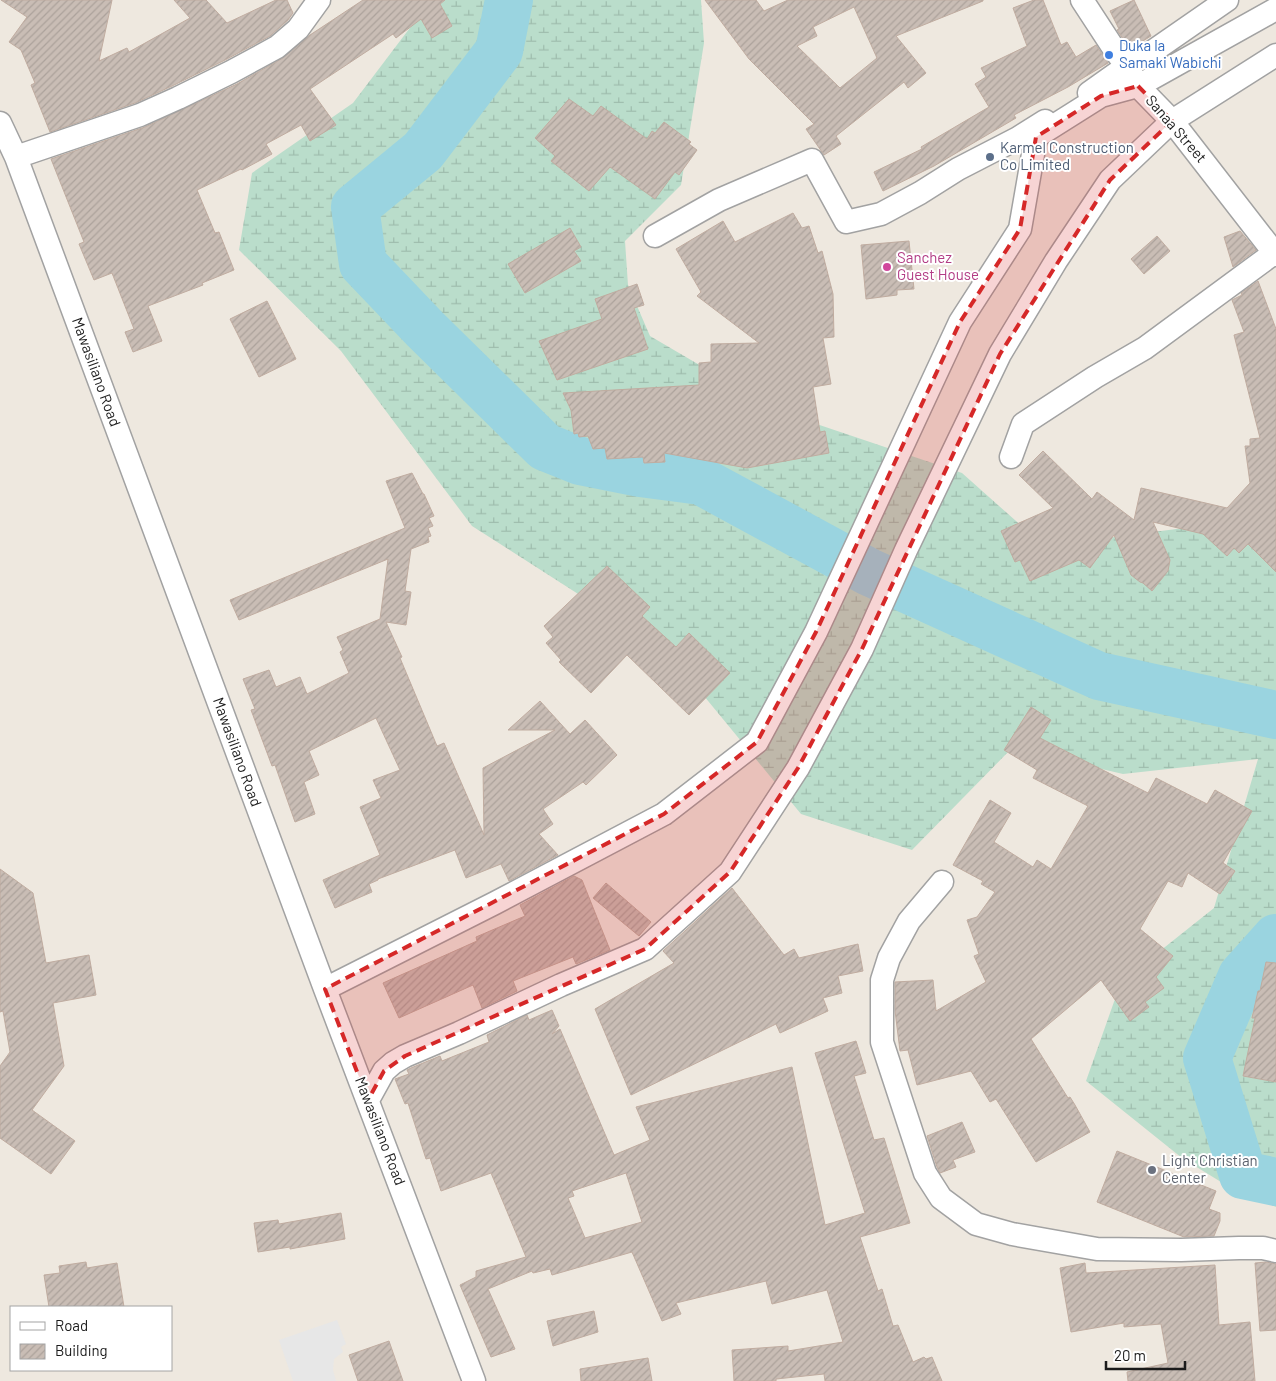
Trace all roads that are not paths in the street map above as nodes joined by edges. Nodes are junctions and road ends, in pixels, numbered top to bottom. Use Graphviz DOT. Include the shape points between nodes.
graph roads {
  1 [pos="319,0"];
  2 [pos="1082,0"];
  3 [pos="1227,0"];
  4 [pos="1276,9"];
  5 [pos="1276,55"];
  6 [pos="1127,66"];
  7 [pos="1138,86"];
  8 [pos="1172,121"];
  9 [pos="0,123"];
  10 [pos="16,156"];
  11 [pos="655,236"];
  12 [pos="1275,254"];
  13 [pos="1011,457"];
  14 [pos="942,882"];
  15 [pos="325,989"];
  16 [pos="368,1100"];
  17 [pos="1276,1251"];
  18 [pos="474,1381"];
  1 -- 10 [label="street" via="298,29 277,47 231,72 140,115"];
  2 -- 6 [label="street, Sanaa Street"];
  3 -- 6 [label="street" via="1150,54"];
  4 -- 7 [label="street"];
  5 -- 8 [label="street"];
  6 -- 7 [label="street, Sanaa Street"];
  6 -- 11 [label="street" via="1018,138 882,214 846,222 812,160 719,200"];
  7 -- 8 [label="street, Sanaa Street"];
  7 -- 15 [label="street" via="1101,96 1036,137 1020,229 960,322 816,632 757,742 664,814"];
  8 -- 12 [label="street, Sanaa Street"];
  8 -- 16 [label="street" via="1110,180 1000,354 862,649 798,768 730,872 645,949 405,1056 384,1071"];
  9 -- 10 [label="street, Mawasiliano Road"];
  10 -- 15 [label="street, Mawasiliano Road"];
  12 -- 13 [label="street" via="1145,348 1023,424"];
  14 -- 17 [label="street" via="909,921 889,958 882,980 882,1042 925,1173 941,1198 976,1224 1096,1249 1263,1248"];
  15 -- 16 [label="street, Mawasiliano Road"];
  16 -- 18 [label="street, Mawasiliano Road"];
}
